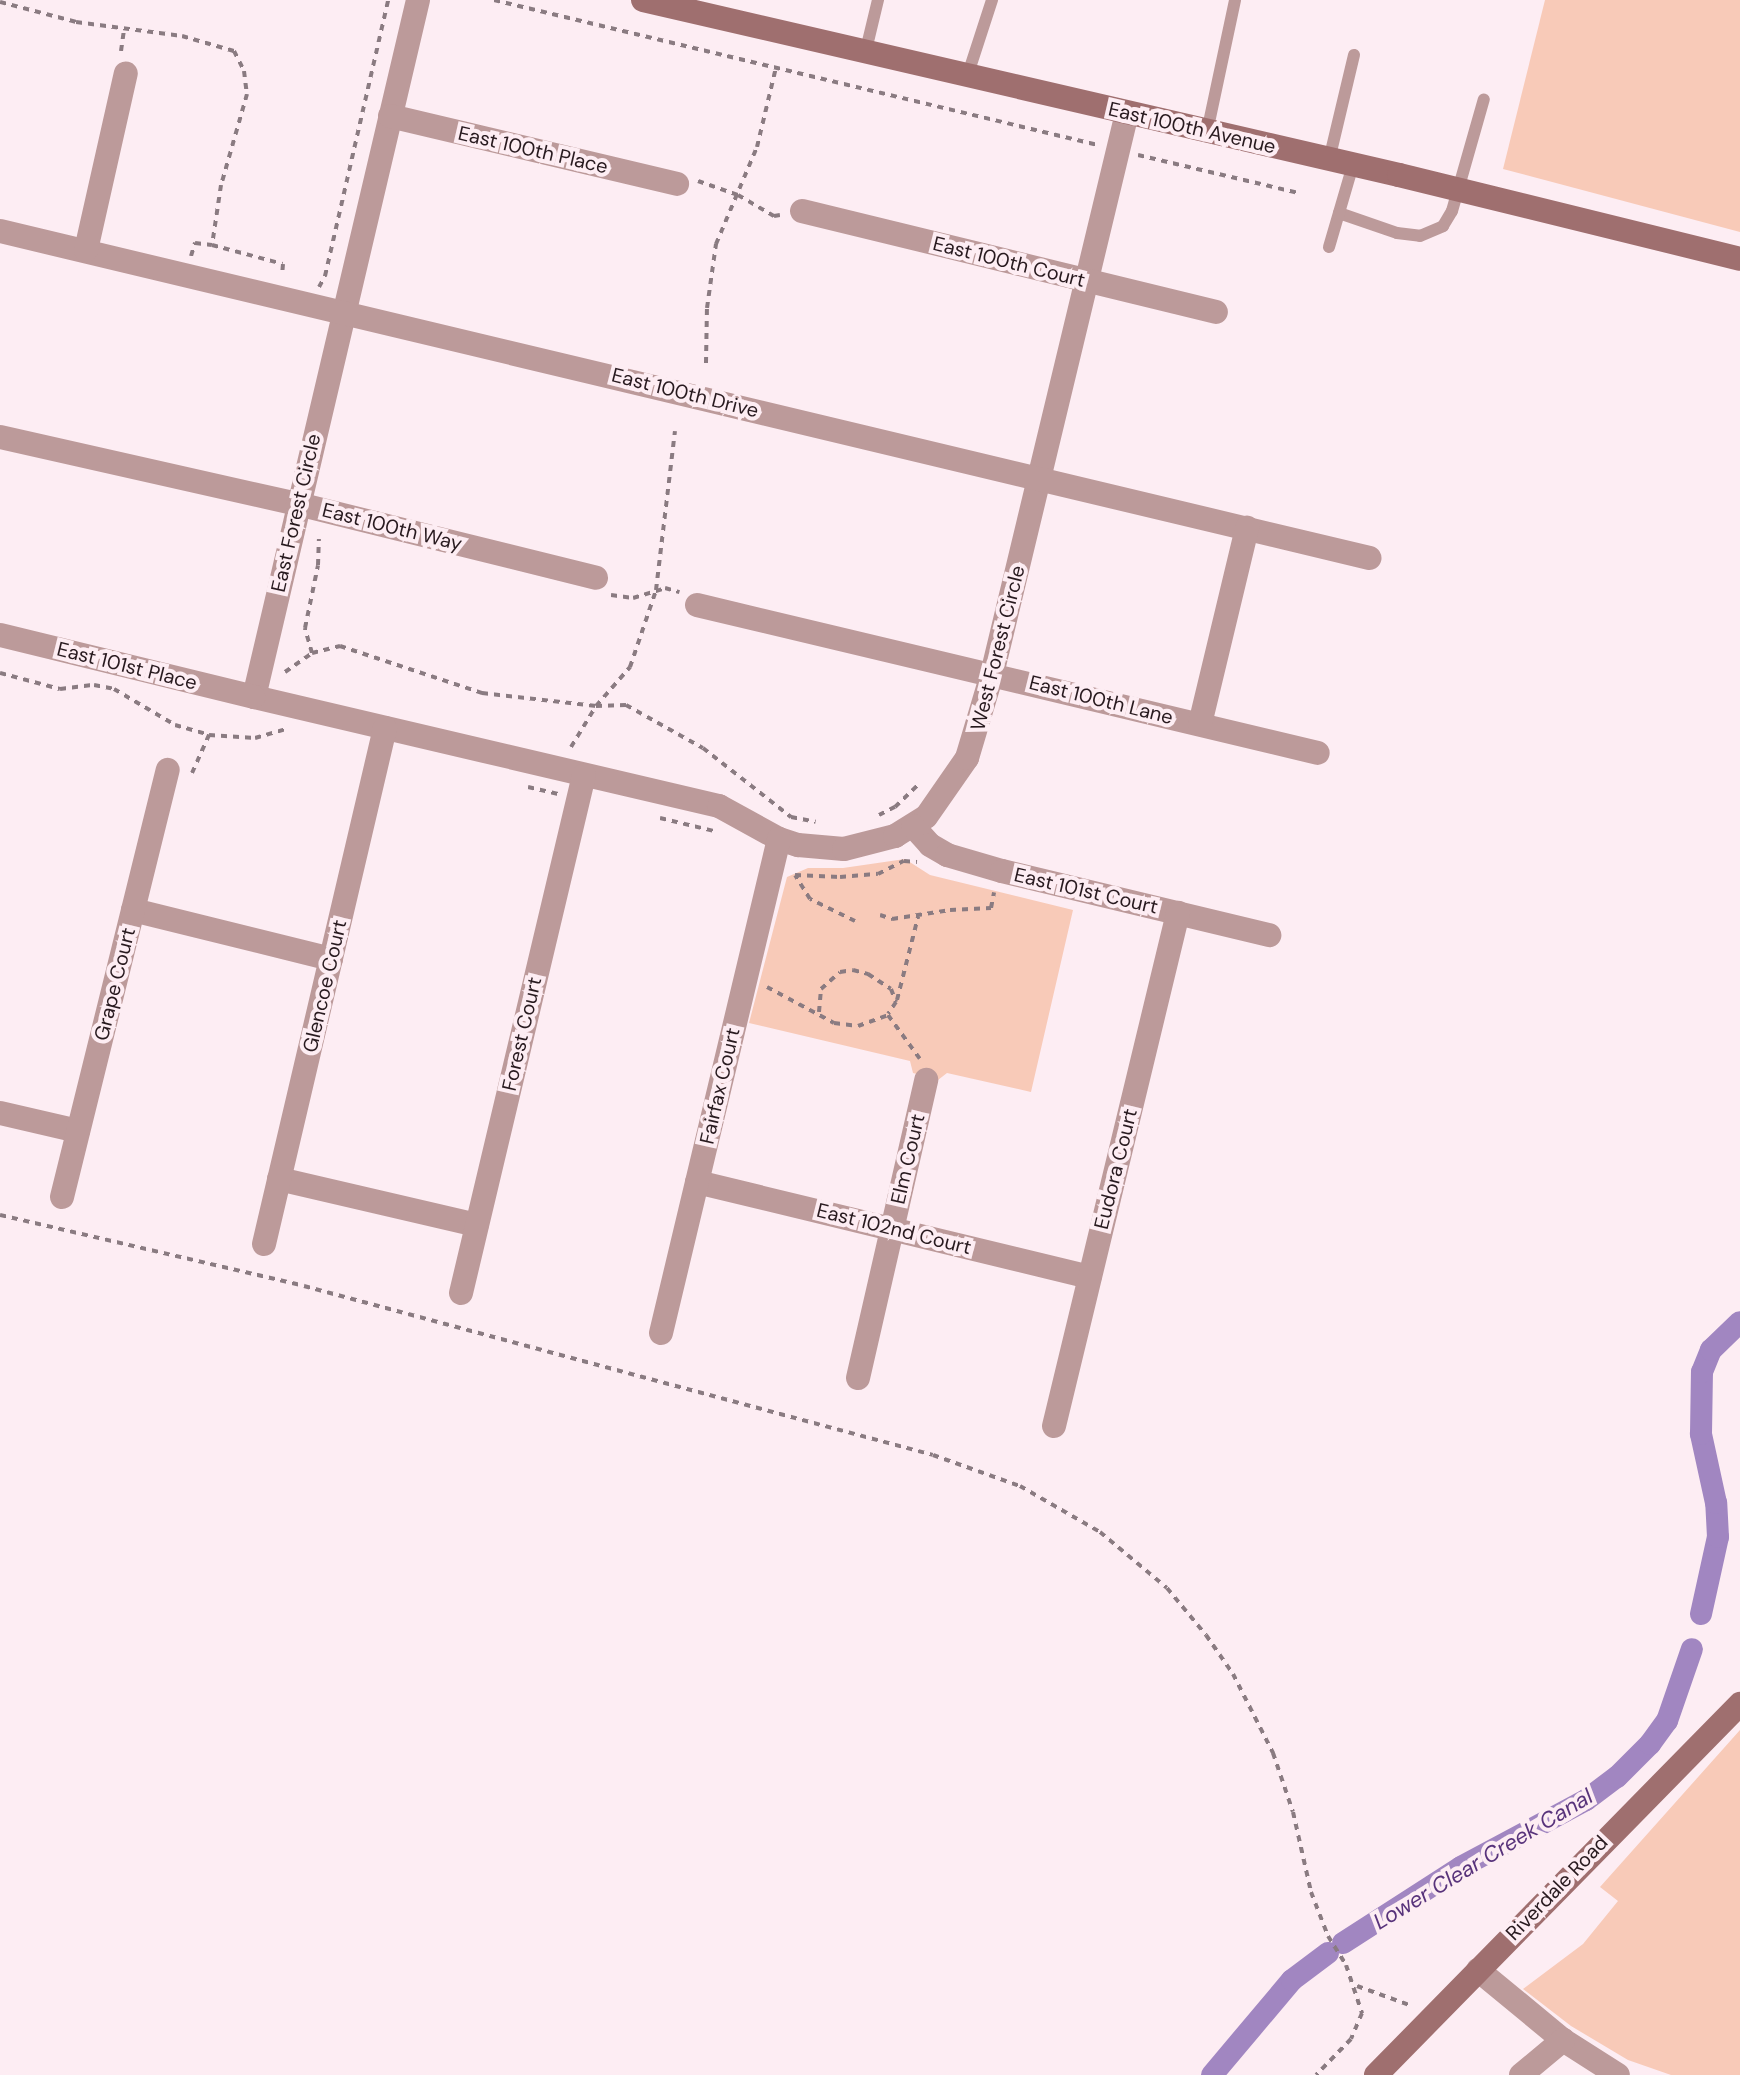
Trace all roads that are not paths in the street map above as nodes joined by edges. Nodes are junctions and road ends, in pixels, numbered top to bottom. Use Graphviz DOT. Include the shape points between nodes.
graph roads {
  1 [pos="418,0"];
  2 [pos="643,0"];
  3 [pos="878,0"];
  4 [pos="992,0"];
  5 [pos="1235,0"];
  6 [pos="865,54"];
  7 [pos="1354,55"];
  8 [pos="126,73"];
  9 [pos="967,77"];
  10 [pos="1484,99"];
  11 [pos="1127,113"];
  12 [pos="390,116"];
  13 [pos="1207,132"];
  14 [pos="1329,160"];
  15 [pos="1353,165"];
  16 [pos="677,184"];
  17 [pos="1457,190"];
  18 [pos="802,211"];
  19 [pos="1339,213"];
  20 [pos="0,231"];
  21 [pos="1329,247"];
  22 [pos="86,250"];
  23 [pos="1740,259"];
  24 [pos="1088,282"];
  25 [pos="345,311"];
  26 [pos="1216,312"];
  27 [pos="0,437"];
  28 [pos="1040,479"];
  29 [pos="298,504"];
  30 [pos="1247,528"];
  31 [pos="1369,558"];
  32 [pos="596,578"];
  33 [pos="697,605"];
  34 [pos="0,635"];
  35 [pos="992,674"];
  36 [pos="254,697"];
  37 [pos="1200,724"];
  38 [pos="385,728"];
  39 [pos="1318,753"];
  40 [pos="168,770"];
  41 [pos="584,775"];
  42 [pos="913,826"];
  43 [pos="779,839"];
  44 [pos="133,910"];
  45 [pos="1178,913"];
  46 [pos="1269,935"];
  47 [pos="331,959"];
  48 [pos="926,1080"];
  49 [pos="0,1113"];
  50 [pos="78,1131"];
  51 [pos="279,1179"];
  52 [pos="697,1182"];
  53 [pos="62,1197"];
  54 [pos="477,1225"];
  55 [pos="892,1229"];
  56 [pos="264,1244"];
  57 [pos="1090,1277"];
  58 [pos="461,1293"];
  59 [pos="661,1333"];
  60 [pos="858,1378"];
  61 [pos="1054,1426"];
  62 [pos="1740,1704"];
  63 [pos="1478,1970"];
  64 [pos="1563,2040"];
  65 [pos="1376,2075"];
  66 [pos="1521,2075"];
  67 [pos="1618,2075"];
  1 -- 12 [label="street, East Forest Circle"];
  2 -- 6 [label="street, East 100th Avenue"];
  3 -- 6 [label="lane"];
  4 -- 9 [label="lane"];
  5 -- 13 [label="lane"];
  6 -- 9 [label="street, East 100th Avenue"];
  7 -- 14 [label="lane"];
  8 -- 22 [label="street"];
  9 -- 11 [label="street, East 100th Avenue"];
  10 -- 17 [label="lane"];
  11 -- 13 [label="street, East 100th Avenue"];
  11 -- 24 [label="street, West Forest Circle"];
  12 -- 16 [label="street, East 100th Place"];
  12 -- 25 [label="street, East Forest Circle"];
  13 -- 14 [label="street, East 100th Avenue"];
  14 -- 15 [label="street, East 100th Avenue"];
  15 -- 17 [label="street, East 100th Avenue"];
  15 -- 19 [label="lane"];
  17 -- 19 [label="lane" via="1443,226 1420,236"];
  17 -- 23 [label="street, East 100th Avenue"];
  18 -- 24 [label="street, East 100th Court"];
  19 -- 21 [label="lane"];
  20 -- 22 [label="street, East 100th Drive"];
  22 -- 25 [label="street, East 100th Drive"];
  24 -- 26 [label="street, East 100th Court"];
  24 -- 28 [label="street, West Forest Circle"];
  25 -- 28 [label="street, East 100th Drive"];
  25 -- 29 [label="street, East Forest Circle"];
  27 -- 29 [label="street, East 100th Way"];
  28 -- 30 [label="street, East 100th Drive"];
  28 -- 35 [label="street, West Forest Circle"];
  29 -- 32 [label="street, East 100th Way"];
  29 -- 36 [label="street, East Forest Circle"];
  30 -- 31 [label="street, East 100th Drive"];
  30 -- 37 [label="street"];
  33 -- 35 [label="street, East 100th Lane"];
  34 -- 36 [label="street, East 101st Place"];
  35 -- 37 [label="street, East 100th Lane"];
  35 -- 42 [label="street, West Forest Circle" via="967,758 938,804"];
  36 -- 38 [label="street"];
  37 -- 39 [label="street, East 100th Lane"];
  38 -- 41 [label="street"];
  38 -- 47 [label="street, Glencoe Court"];
  40 -- 44 [label="street, Grape Court"];
  41 -- 43 [label="street, West Forest Circle" via="719,806"];
  41 -- 54 [label="street, Forest Court"];
  42 -- 43 [label="street, West Forest Circle" via="844,849"];
  42 -- 45 [label="street, East 101st Court" via="947,855"];
  43 -- 52 [label="street, Fairfax Court"];
  44 -- 47 [label="street"];
  44 -- 50 [label="street, Grape Court"];
  45 -- 46 [label="street, East 101st Court"];
  45 -- 57 [label="street, Eudora Court"];
  47 -- 51 [label="street, Glencoe Court"];
  48 -- 55 [label="street, Elm Court"];
  49 -- 50 [label="street"];
  50 -- 53 [label="street, Grape Court"];
  51 -- 54 [label="street"];
  51 -- 56 [label="street, Glencoe Court"];
  52 -- 55 [label="street, East 102nd Court"];
  52 -- 59 [label="street, Fairfax Court"];
  54 -- 58 [label="street, Forest Court"];
  55 -- 57 [label="street, East 102nd Court"];
  55 -- 60 [label="street, Elm Court"];
  57 -- 61 [label="street, Eudora Court"];
  62 -- 63 [label="street, Riverdale Road"];
  63 -- 64 [label="street"];
  63 -- 65 [label="street, Riverdale Road"];
  64 -- 66 [label="street"];
  64 -- 67 [label="street"];
}
